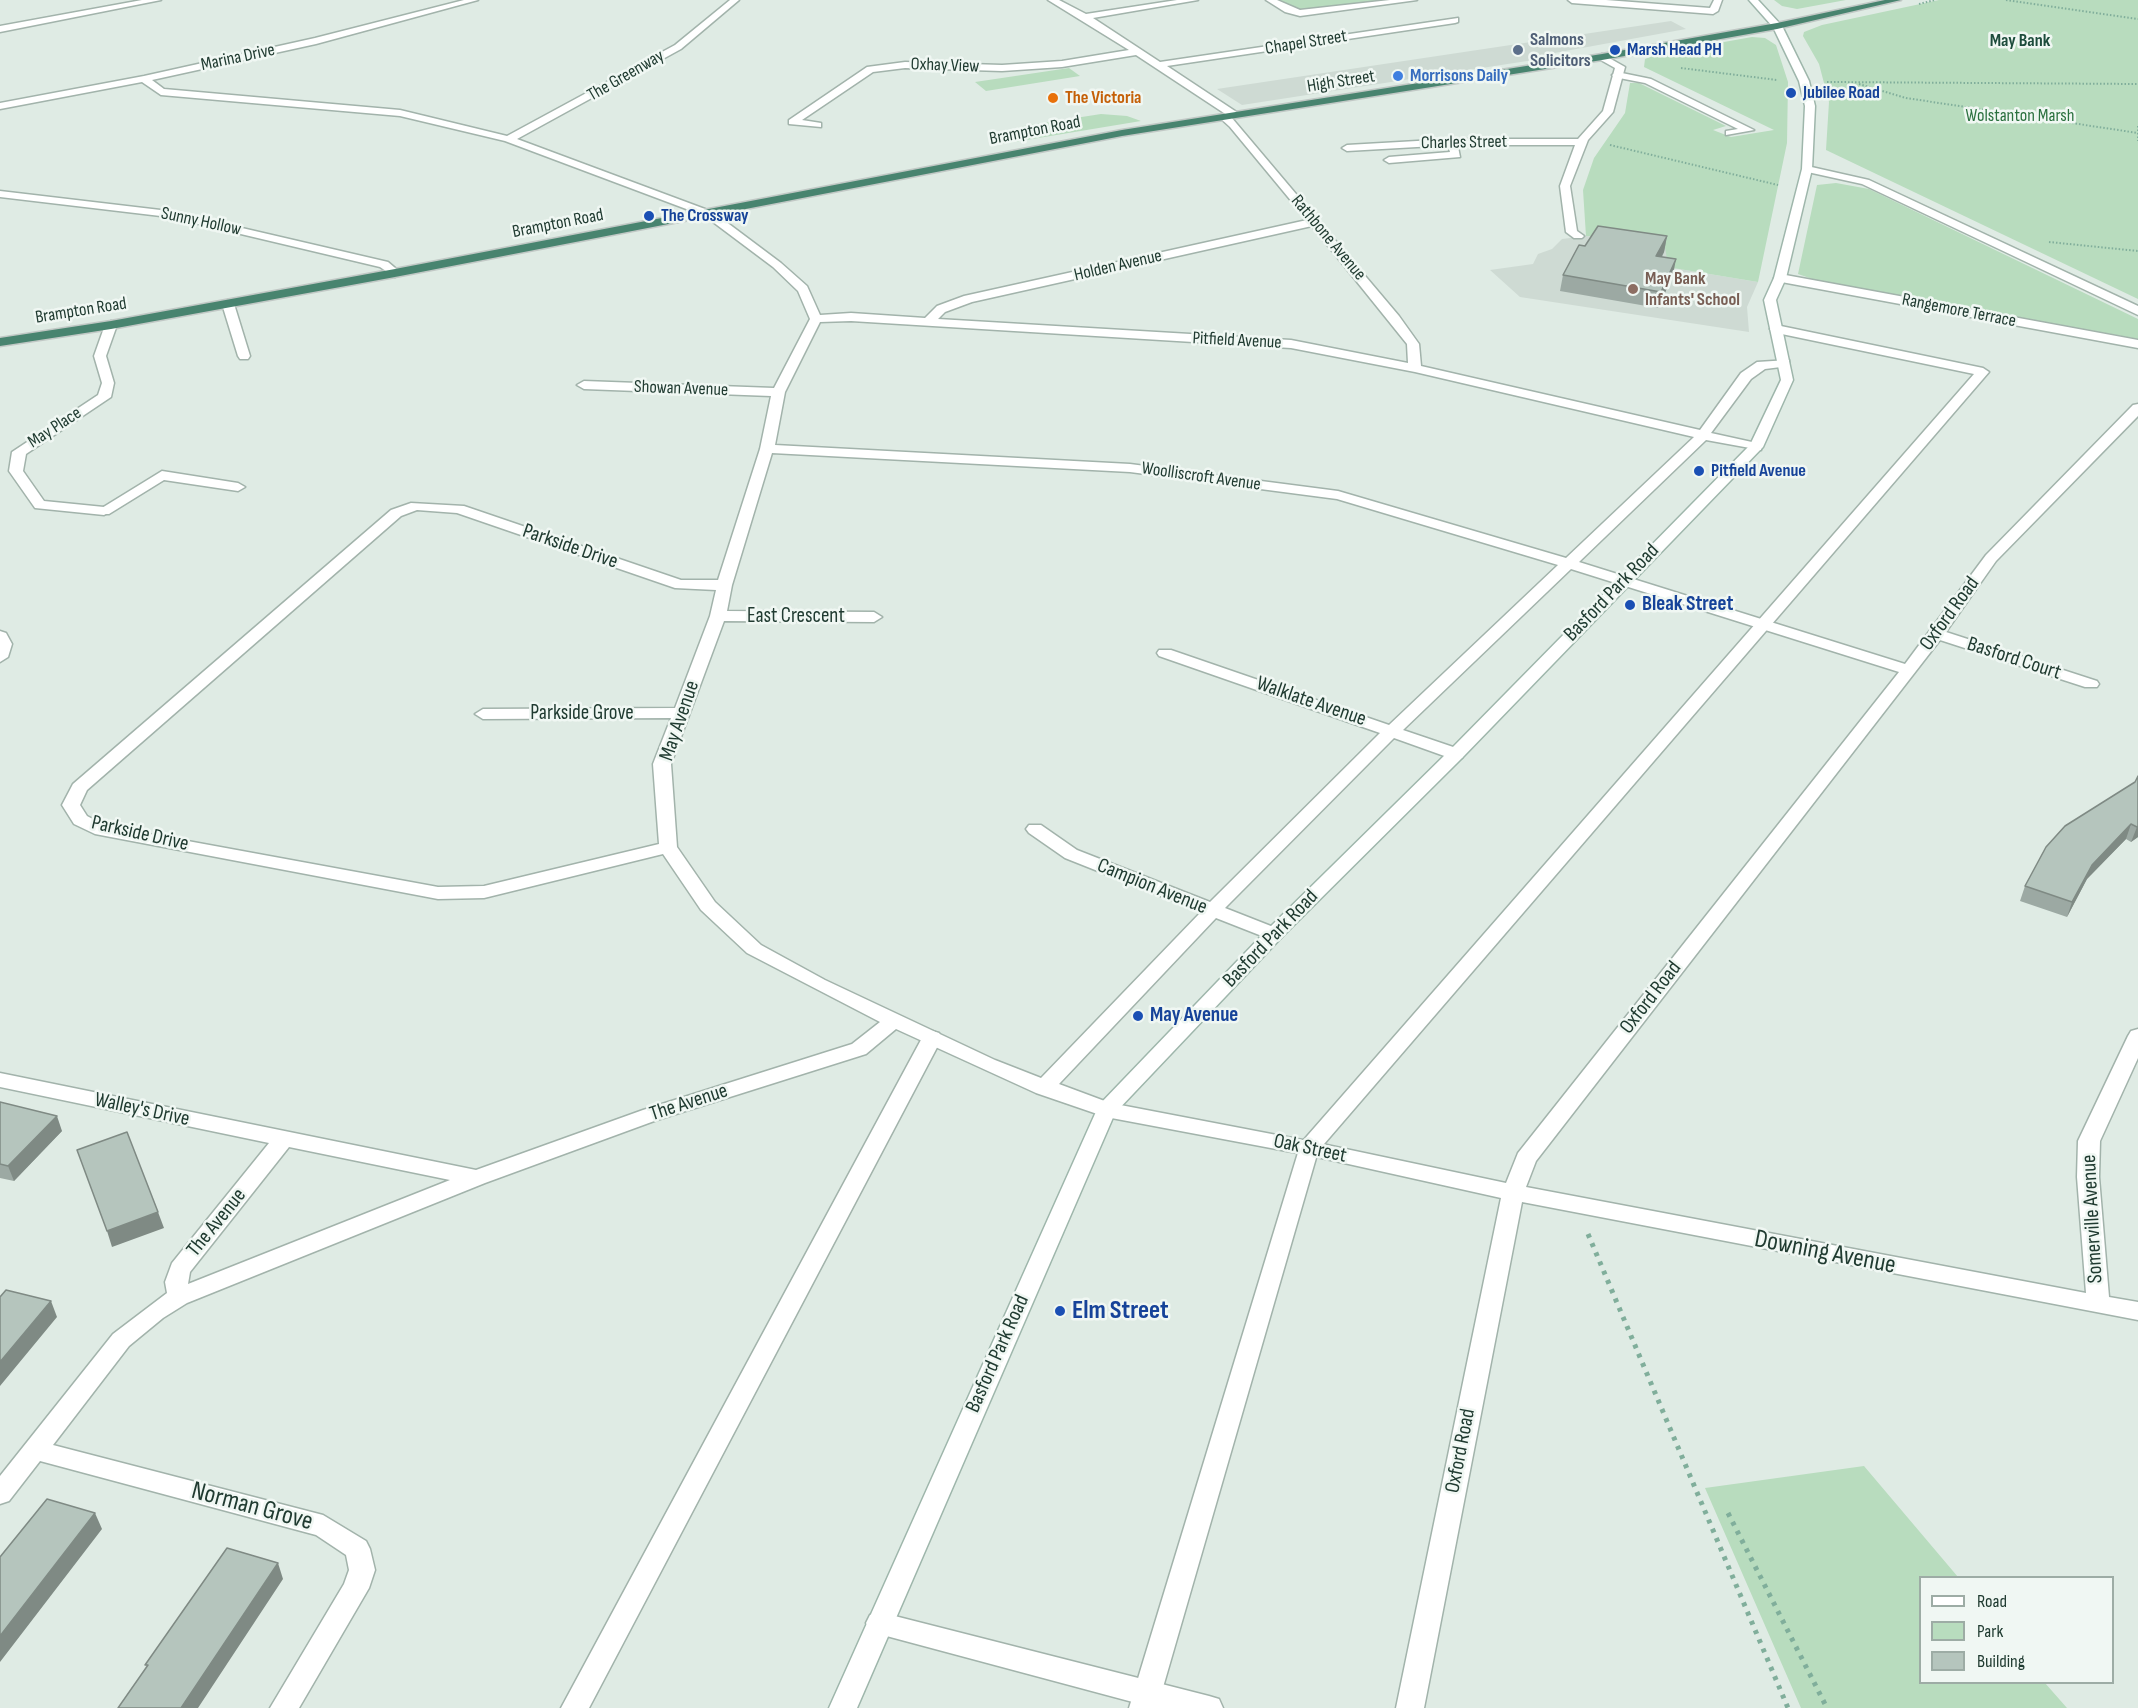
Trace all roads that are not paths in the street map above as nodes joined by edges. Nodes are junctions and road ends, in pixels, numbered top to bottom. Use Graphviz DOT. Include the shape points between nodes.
graph roads {
  1 [pos="157,0"];
  2 [pos="474,0"];
  3 [pos="735,0"];
  4 [pos="1052,0"];
  5 [pos="1194,0"];
  6 [pos="1270,0"];
  7 [pos="1413,0"];
  8 [pos="1572,0"];
  9 [pos="1718,0"];
  10 [pos="1753,0"];
  11 [pos="1897,0"];
  12 [pos="1085,17"];
  13 [pos="1455,20"];
  14 [pos="1777,26"];
  15 [pos="0,29"];
  16 [pos="1136,52"];
  17 [pos="1602,57"];
  18 [pos="1155,64"];
  19 [pos="1617,75"];
  20 [pos="144,79"];
  21 [pos="0,106"];
  22 [pos="1229,116"];
  23 [pos="817,125"];
  24 [pos="1122,132"];
  25 [pos="1730,133"];
  26 [pos="508,139"];
  27 [pos="1452,142"];
  28 [pos="1582,142"];
  29 [pos="1347,148"];
  30 [pos="1389,159"];
  31 [pos="1807,169"];
  32 [pos="0,194"];
  33 [pos="709,214"];
  34 [pos="1315,222"];
  35 [pos="1577,249"];
  36 [pos="395,273"];
  37 [pos="1780,278"];
  38 [pos="228,304"];
  39 [pos="2138,311"];
  40 [pos="816,318"];
  41 [pos="928,322"];
  42 [pos="111,326"];
  43 [pos="1776,329"];
  44 [pos="0,342"];
  45 [pos="2138,344"];
  46 [pos="244,356"];
  47 [pos="1784,363"];
  48 [pos="1415,368"];
  49 [pos="584,386"];
  50 [pos="778,392"];
  51 [pos="2138,408"];
  52 [pos="1702,436"];
  53 [pos="1756,447"];
  54 [pos="767,449"];
  55 [pos="238,487"];
  56 [pos="1568,563"];
  57 [pos="1624,580"];
  58 [pos="724,585"];
  59 [pos="718,616"];
  60 [pos="874,617"];
  61 [pos="1763,624"];
  62 [pos="1937,634"];
  63 [pos="0,636"];
  64 [pos="1165,653"];
  65 [pos="0,657"];
  66 [pos="1908,670"];
  67 [pos="2091,684"];
  68 [pos="681,713"];
  69 [pos="483,714"];
  70 [pos="1393,730"];
  71 [pos="1456,754"];
  72 [pos="1035,830"];
  73 [pos="668,847"];
  74 [pos="1212,912"];
  75 [pos="1274,934"];
  76 [pos="894,1020"];
  77 [pos="2138,1036"];
  78 [pos="932,1038"];
  79 [pos="0,1080"];
  80 [pos="1044,1088"];
  81 [pos="1106,1110"];
  82 [pos="283,1139"];
  83 [pos="1308,1148"];
  84 [pos="477,1178"];
  85 [pos="1513,1193"];
  86 [pos="179,1297"];
  87 [pos="2098,1304"];
  88 [pos="2138,1311"];
  89 [pos="36,1450"];
  90 [pos="4,1485"];
  91 [pos="879,1623"];
  92 [pos="1145,1701"];
  93 [pos="284,1708"];
  94 [pos="575,1708"];
  95 [pos="843,1708"];
  96 [pos="1209,1708"];
  97 [pos="1410,1708"];
  1 -- 15 [label="street"];
  2 -- 20 [label="street, Marina Drive" via="316,41"];
  3 -- 26 [label="street, The Greenway" via="678,47"];
  4 -- 12 [label="street, Rathbone Avenue"];
  5 -- 12 [label="street"];
  6 -- 7 [label="street" via="1288,10 1310,13"];
  8 -- 9 [label="street" via="1709,15"];
  10 -- 14 [label="street, Basford Park Road"];
  11 -- 14 [label="highway, High Street"];
  12 -- 16 [label="street, Rathbone Avenue"];
  13 -- 18 [label="street, Chapel Street"];
  14 -- 17 [label="highway, High Street"];
  14 -- 31 [label="street, Basford Park Road" via="1804,81 1810,106"];
  16 -- 18 [label="street, Rathbone Avenue"];
  16 -- 23 [label="street, Oxhay View" via="1062,64 905,65 870,69 793,122"];
  17 -- 19 [label="street" via="1620,67"];
  17 -- 22 [label="highway, High Street"];
  18 -- 22 [label="street, Rathbone Avenue"];
  19 -- 25 [label="street" via="1648,81 1749,130"];
  19 -- 28 [label="street" via="1608,112"];
  20 -- 21 [label="street, Marina Drive"];
  20 -- 26 [label="street" via="161,92 400,113"];
  22 -- 24 [label="highway, High Street"];
  22 -- 34 [label="street, Rathbone Avenue"];
  24 -- 33 [label="highway, Brampton Road"];
  26 -- 33 [label="street"];
  27 -- 28 [label="street, Charles Street"];
  27 -- 29 [label="street, Charles Street"];
  27 -- 30 [label="street" via="1456,155"];
  28 -- 35 [label="street" via="1565,186 1572,232 1582,242"];
  31 -- 37 [label="street, Basford Park Road"];
  31 -- 39 [label="street" via="1865,182"];
  32 -- 36 [label="street, Sunny Hollow" via="169,214 384,264"];
  33 -- 36 [label="highway, Brampton Road"];
  33 -- 40 [label="street" via="803,289"];
  34 -- 41 [label="street, Holden Avenue" via="968,299 941,309"];
  34 -- 48 [label="street, Rathbone Avenue" via="1413,344"];
  36 -- 38 [label="highway, Brampton Road"];
  37 -- 43 [label="street, Basford Park Road" via="1770,300"];
  37 -- 45 [label="street, Rangemore Terrace"];
  38 -- 42 [label="highway, Brampton Road"];
  38 -- 46 [label="street"];
  40 -- 41 [label="street, Pitfield Avenue"];
  40 -- 50 [label="street, May Avenue"];
  41 -- 48 [label="street, Pitfield Avenue" via="1291,344"];
  42 -- 44 [label="highway, Brampton Road"];
  42 -- 55 [label="street, May Place" via="100,356 108,383 104,397 19,452 16,471 40,505 104,511 162,475"];
  43 -- 47 [label="street, Basford Park Road"];
  43 -- 61 [label="street" via="1983,372"];
  47 -- 52 [label="street" via="1762,365 1746,376"];
  47 -- 53 [label="street, Basford Park Road" via="1787,380"];
  48 -- 52 [label="street, Pitfield Avenue"];
  49 -- 50 [label="street, Showan Avenue"];
  50 -- 54 [label="street, May Avenue"];
  51 -- 62 [label="street, Oxford Road" via="1991,558"];
  52 -- 53 [label="street, Pitfield Avenue"];
  52 -- 56 [label="street"];
  53 -- 57 [label="street, Basford Park Road"];
  54 -- 56 [label="street, Woolliscroft Avenue" via="1130,468 1338,495"];
  54 -- 58 [label="street, May Avenue"];
  56 -- 57 [label="street, Woolliscroft Avenue"];
  56 -- 70 [label="street"];
  57 -- 61 [label="street"];
  57 -- 71 [label="street, Basford Park Road"];
  58 -- 59 [label="street, May Avenue"];
  58 -- 73 [label="street, Parkside Drive" via="680,585 459,509 416,499 79,788 71,805 80,820 101,830 438,892 484,892"];
  59 -- 60 [label="street, East Crescent"];
  59 -- 68 [label="street, May Avenue"];
  61 -- 66 [label="street"];
  61 -- 83 [label="street"];
  62 -- 66 [label="street, Oxford Road"];
  62 -- 67 [label="street, Basford Court"];
  63 -- 65 [label="street" via="4,644"];
  64 -- 70 [label="street, Walklate Avenue"];
  66 -- 85 [label="street, Oxford Road" via="1526,1158"];
  68 -- 69 [label="street, Parkside Grove"];
  68 -- 73 [label="street, May Avenue" via="662,764"];
  70 -- 71 [label="street, Walklate Avenue"];
  70 -- 74 [label="street"];
  71 -- 75 [label="street, Basford Park Road"];
  72 -- 74 [label="street, Campion Avenue" via="1071,854"];
  73 -- 76 [label="street" via="708,906 754,949"];
  74 -- 75 [label="street, Campion Avenue"];
  74 -- 80 [label="street"];
  75 -- 81 [label="street, Basford Park Road"];
  76 -- 78 [label="street"];
  76 -- 84 [label="street, The Avenue" via="860,1048 650,1115"];
  77 -- 87 [label="street, Somerville Avenue" via="2089,1141"];
  78 -- 80 [label="street"];
  78 -- 94 [label="street"];
  79 -- 82 [label="street, Walley's Drive"];
  80 -- 81 [label="street"];
  81 -- 83 [label="street, Oak Street"];
  81 -- 91 [label="street, Basford Park Road"];
  82 -- 84 [label="street"];
  82 -- 86 [label="street, The Avenue" via="180,1269 176,1282"];
  83 -- 85 [label="street, Oak Street"];
  83 -- 92 [label="street"];
  84 -- 86 [label="street, The Avenue"];
  85 -- 87 [label="street, Downing Avenue"];
  85 -- 97 [label="street, Oxford Road"];
  86 -- 89 [label="street, The Avenue" via="121,1340"];
  87 -- 88 [label="street, Downing Avenue"];
  89 -- 90 [label="street, The Avenue"];
  89 -- 93 [label="street, Norman Grove" via="323,1526 357,1549 362,1570 356,1588"];
  91 -- 92 [label="street"];
  91 -- 95 [label="street, Basford Park Road"];
  92 -- 96 [label="street"];
}
